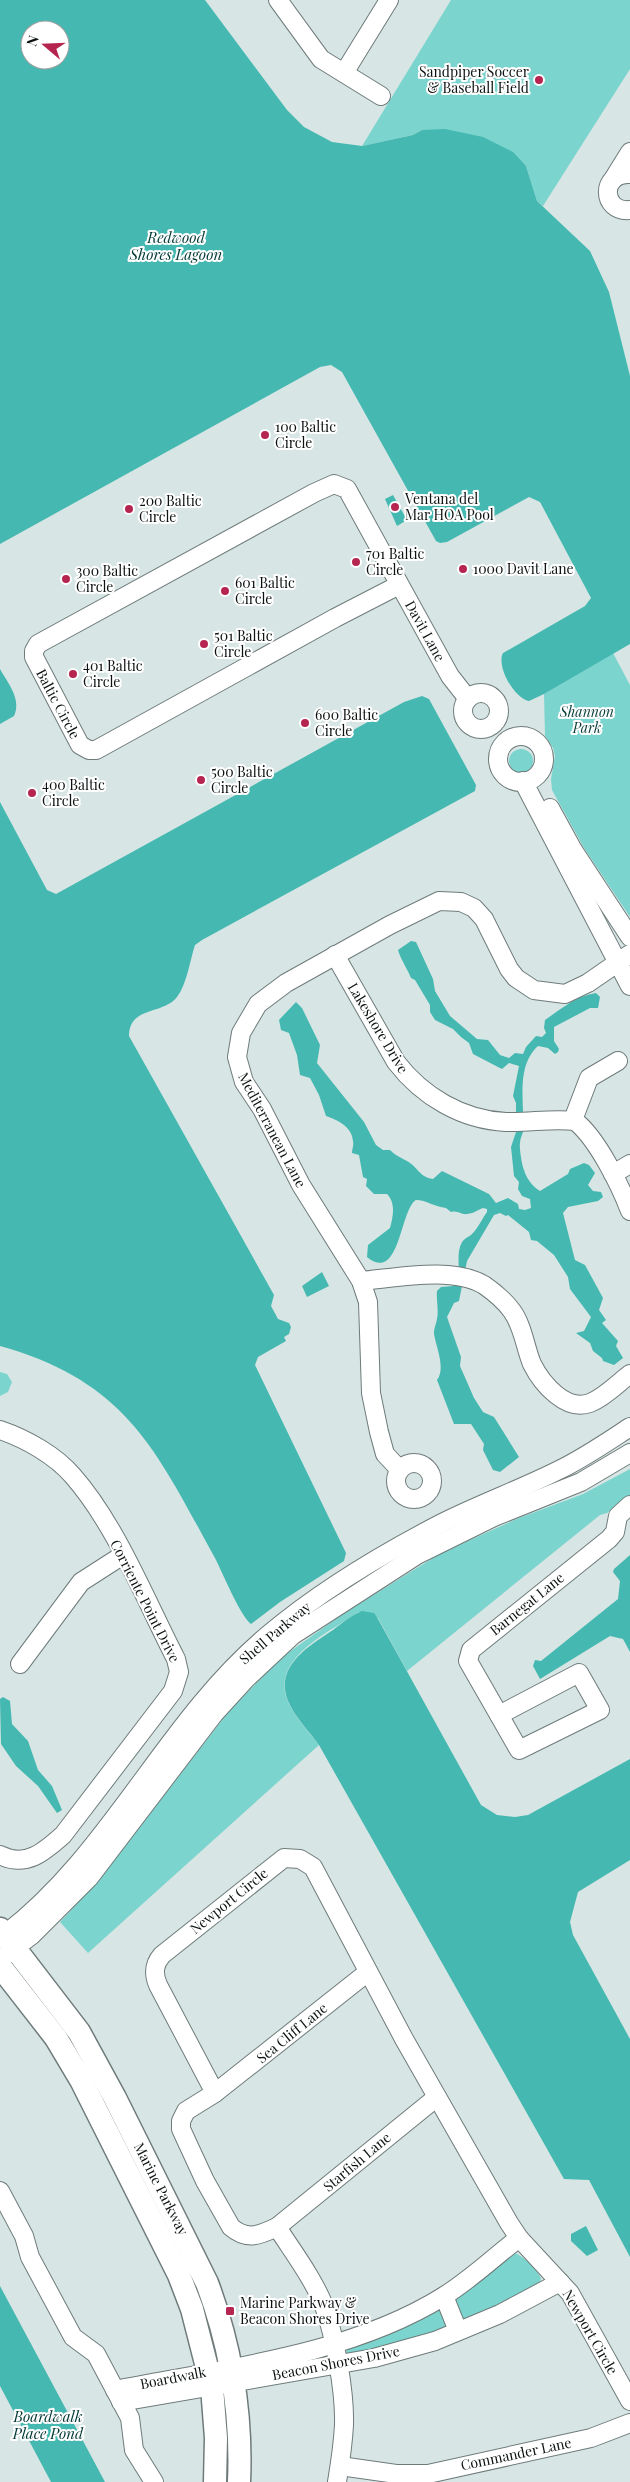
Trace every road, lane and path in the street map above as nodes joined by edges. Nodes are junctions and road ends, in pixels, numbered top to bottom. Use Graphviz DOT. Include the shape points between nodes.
graph roads {
  1 [pos="278,0"];
  2 [pos="389,0"];
  3 [pos="344,73"];
  4 [pos="382,96"];
  5 [pos="630,152"];
  6 [pos="630,174"];
  7 [pos="610,183"];
  8 [pos="630,210"];
  9 [pos="339,485"];
  10 [pos="399,585"];
  11 [pos="468,699"];
  12 [pos="491,726"];
  13 [pos="506,742"];
  14 [pos="529,779"];
  15 [pos="630,937"];
  16 [pos="335,954"];
  17 [pos="620,956"];
  18 [pos="630,986"];
  19 [pos="618,1061"];
  20 [pos="573,1120"];
  21 [pos="630,1164"];
  22 [pos="621,1182"];
  23 [pos="630,1211"];
  24 [pos="361,1281"];
  25 [pos="630,1374"];
  26 [pos="630,1427"];
  27 [pos="0,1430"];
  28 [pos="630,1453"];
  29 [pos="400,1470"];
  30 [pos="630,1506"];
  31 [pos="123,1555"];
  32 [pos="20,1664"];
  33 [pos="500,1715"];
  34 [pos="0,1855"];
  35 [pos="4,1942"];
  36 [pos="0,1966"];
  37 [pos="368,1972"];
  38 [pos="214,2093"];
  39 [pos="436,2097"];
  40 [pos="0,2191"];
  41 [pos="278,2227"];
  42 [pos="519,2238"];
  43 [pos="560,2282"];
  44 [pos="444,2296"];
  45 [pos="458,2330"];
  46 [pos="334,2345"];
  47 [pos="337,2365"];
  48 [pos="233,2375"];
  49 [pos="210,2379"];
  50 [pos="118,2396"];
  51 [pos="630,2402"];
  52 [pos="630,2423"];
  53 [pos="338,2474"];
  54 [pos="154,2482"];
  55 [pos="215,2482"];
  56 [pos="239,2482"];
  1 -- 3 [label="street" via="319,57"];
  2 -- 3 [label="street"];
  3 -- 4 [label="street"];
  5 -- 7 [label="street"];
  6 -- 7 [label="street" via="618,175"];
  7 -- 8 [label="street" via="608,194 613,205"];
  9 -- 10 [label="street, Davit Lane" via="347,489"];
  9 -- 10 [label="street, Baltic Circle" via="331,484 38,644 34,651 35,661 80,745 96,750"];
  10 -- 11 [label="street, Davit Lane" via="450,676"];
  11 -- 12 [label="street" via="463,709 466,721 474,728"];
  11 -- 12 [label="street" via="485,694 495,700 499,711"];
  12 -- 13 [label="street"];
  13 -- 14 [label="street" via="500,767 510,778"];
  13 -- 14 [label="street" via="526,736 539,744 544,758 540,772"];
  14 -- 15 [label="street"];
  14 -- 17 [label="street"];
  16 -- 17 [label="street, Mediterranean Lane" via="416,911 454,900 474,908 484,919 516,978 534,990 565,994 580,988"];
  16 -- 20 [label="street, Lakeshore Drive" via="396,1062 427,1094 463,1113 486,1120"];
  16 -- 24 [label="street, Mediterranean Lane" via="258,1004 241,1033 236,1056 244,1082 262,1109 301,1185"];
  17 -- 18 [label="street"];
  19 -- 20 [label="street" via="589,1078"];
  20 -- 22 [label="street" via="588,1133"];
  21 -- 22 [label="street"];
  22 -- 23 [label="street"];
  24 -- 25 [label="street" via="450,1275 467,1278 496,1294 512,1311 533,1365 564,1401 578,1405 590,1403"];
  24 -- 29 [label="street, Mediterranean Lane" via="368,1302 371,1393 379,1432 385,1454"];
  26 -- 35 [label="street, Shell Parkway" via="560,1470 413,1538 320,1596 268,1635 206,1697 83,1858"];
  27 -- 31 [label="street, Corriente Point Drive" via="32,1444 72,1475 102,1516"];
  28 -- 35 [label="street, Shell Parkway" via="581,1482 449,1538 350,1597 294,1636 236,1688 89,1878 32,1935"];
  30 -- 33 [label="street, Barnegat Lane" via="618,1516 615,1532 609,1539 471,1650 468,1661"];
  31 -- 32 [label="street" via="81,1582"];
  31 -- 34 [label="street, Corriente Point Drive" via="178,1663 180,1672 175,1687 63,1835 30,1859 16,1860"];
  33 -- 33 [label="street, Barnegat Lane" via="519,1750 600,1710 579,1673"];
  35 -- 48 [label="main road, Marine Parkway" via="79,2032 115,2098 207,2283"];
  36 -- 49 [label="main road, Marine Parkway" via="56,2038 81,2080 179,2274 192,2309"];
  37 -- 38 [label="street, Sea Cliff Lane"];
  37 -- 38 [label="street, Newport Circle" via="313,1867 300,1859 287,1857 280,1860 162,1955 155,1967 158,1985"];
  37 -- 39 [label="street, Newport Circle"];
  38 -- 41 [label="street" via="186,2111 182,2121 183,2136 231,2227 244,2235 258,2236"];
  39 -- 41 [label="street, Starfish Lane"];
  39 -- 42 [label="street, Newport Circle"];
  40 -- 50 [label="street" via="24,2236 30,2257 73,2337 96,2354"];
  41 -- 46 [label="street" via="324,2306"];
  42 -- 43 [label="street, Newport Circle"];
  42 -- 44 [label="street, Beacon Shores Drive"];
  43 -- 45 [label="street, Beacon Shores Drive" via="500,2314"];
  43 -- 51 [label="street, Newport Circle" via="570,2293"];
  44 -- 45 [label="street"];
  44 -- 46 [label="street, Beacon Shores Drive"];
  45 -- 47 [label="street, Beacon Shores Drive" via="435,2341"];
  46 -- 47 [label="street"];
  46 -- 48 [label="street, Beacon Shores Drive"];
  47 -- 48 [label="street, Beacon Shores Drive"];
  47 -- 53 [label="street" via="344,2425"];
  48 -- 49 [label="street, Boardwalk"];
  48 -- 56 [label="main road, Marine Parkway"];
  49 -- 50 [label="street, Boardwalk"];
  49 -- 55 [label="main road, Marine Parkway" via="216,2438"];
  50 -- 54 [label="street" via="132,2422 136,2456"];
  52 -- 53 [label="street, Commander Lane" via="592,2438 428,2474"];
}
